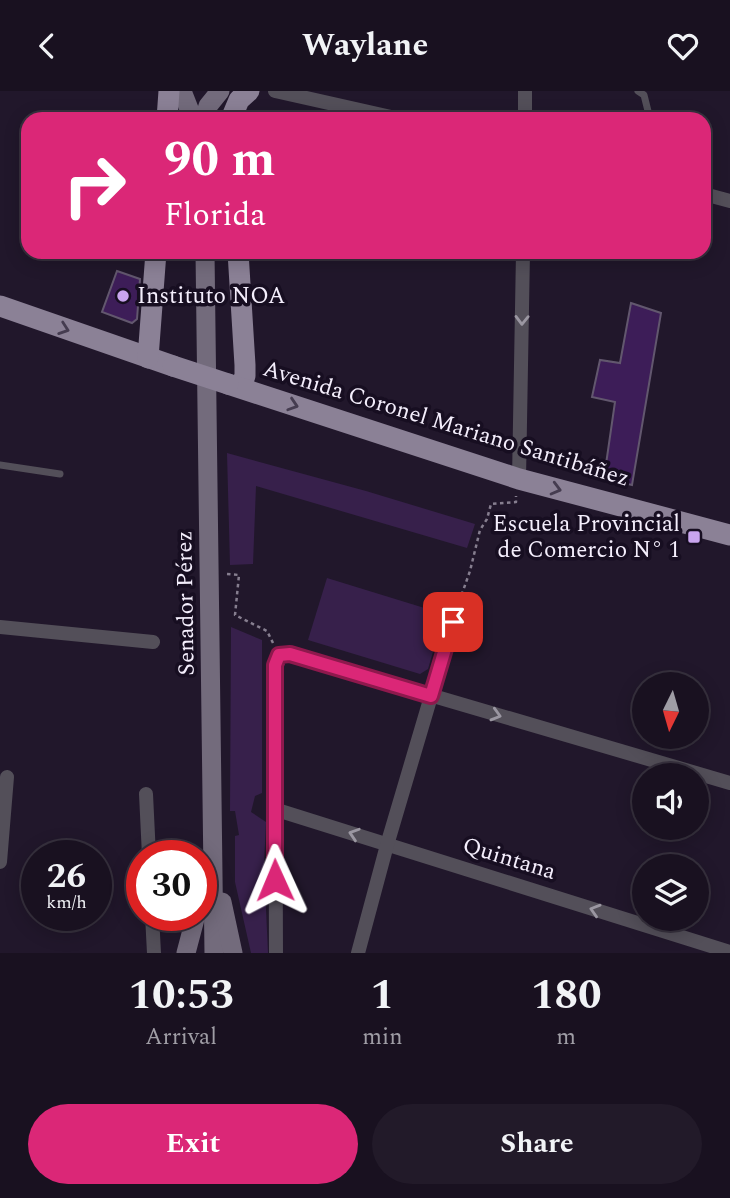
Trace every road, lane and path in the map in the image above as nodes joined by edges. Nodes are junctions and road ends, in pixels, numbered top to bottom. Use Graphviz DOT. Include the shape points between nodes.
graph roads {
  1 [pos="169,91"];
  2 [pos="182,91"];
  3 [pos="220,91"];
  4 [pos="249,91"];
  5 [pos="275,91"];
  6 [pos="525,91"];
  7 [pos="638,91"];
  8 [pos="168,112"];
  9 [pos="190,112"];
  10 [pos="206,112"];
  11 [pos="234,112"];
  12 [pos="369,112"];
  13 [pos="525,112"];
  14 [pos="648,112"];
  15 [pos="711,196"];
  16 [pos="730,201"];
  17 [pos="155,259"];
  18 [pos="205,259"];
  19 [pos="238,259"];
  20 [pos="523,259"];
  21 [pos="0,306"];
  22 [pos="148,358"];
  23 [pos="234,386"];
  24 [pos="0,465"];
  25 [pos="60,474"];
  26 [pos="519,479"];
  27 [pos="730,535"];
  28 [pos="230,574"];
  29 [pos="453,622"];
  30 [pos="0,627"];
  31 [pos="153,642"];
  32 [pos="279,655"];
  33 [pos="431,696"];
  34 [pos="7,777"];
  35 [pos="730,783"];
  36 [pos="146,794"];
  37 [pos="274,809"];
  38 [pos="148,840"];
  39 [pos="212,840"];
  40 [pos="387,845"];
  41 [pos="0,862"];
  42 [pos="217,877"];
  43 [pos="153,931"];
  44 [pos="192,931"];
  45 [pos="214,931"];
  46 [pos="705,949"];
  47 [pos="730,951"];
  48 [pos="154,953"];
  49 [pos="186,953"];
  50 [pos="214,953"];
  51 [pos="233,953"];
  52 [pos="276,953"];
  53 [pos="358,953"];
  1 -- 8 [label="main road"];
  2 -- 9 [label="main road"];
  3 -- 10 [label="main road"];
  4 -- 11 [label="main road"];
  5 -- 12 [label="street"];
  6 -- 13 [label="street"];
  7 -- 14 [label="lane" via="644,95"];
  15 -- 16 [label="street"];
  17 -- 22 [label="main road"];
  18 -- 39 [label="main road, Senador Pérez"];
  19 -- 23 [label="main road" via="245,376"];
  20 -- 26 [label="street, one-way"];
  21 -- 22 [label="main road, Avenida Coronel Mariano Santibáñez, one-way"];
  22 -- 23 [label="main road, Avenida Coronel Mariano Santibáñez, bridge"];
  23 -- 26 [label="main road, Avenida Coronel Mariano Santibáñez, one-way"];
  24 -- 25 [label="lane"];
  26 -- 27 [label="main road, Avenida Coronel Mariano Santibáñez, one-way"];
  26 -- 29 [label="path" via="516,502 491,504"];
  28 -- 32 [label="path" via="239,575 235,615 267,631"];
  29 -- 33 [label="street"];
  30 -- 31 [label="street"];
  32 -- 33 [label="street" via="290,654"];
  32 -- 37 [label="street" via="275,665"];
  33 -- 35 [label="street, one-way"];
  33 -- 40 [label="street"];
  34 -- 41 [label="street"];
  36 -- 38 [label="street"];
  40 -- 37 [label="street, Quintana, one-way"];
  37 -- 52 [label="street"];
  46 -- 40 [label="street, Quintana, one-way"];
  40 -- 53 [label="street"];
  42 -- 51 [label="main road"];
  43 -- 48 [label="street"];
  44 -- 49 [label="main road"];
  45 -- 50 [label="main road, Senador Pérez"];
  46 -- 47 [label="street, Quintana"];
}
